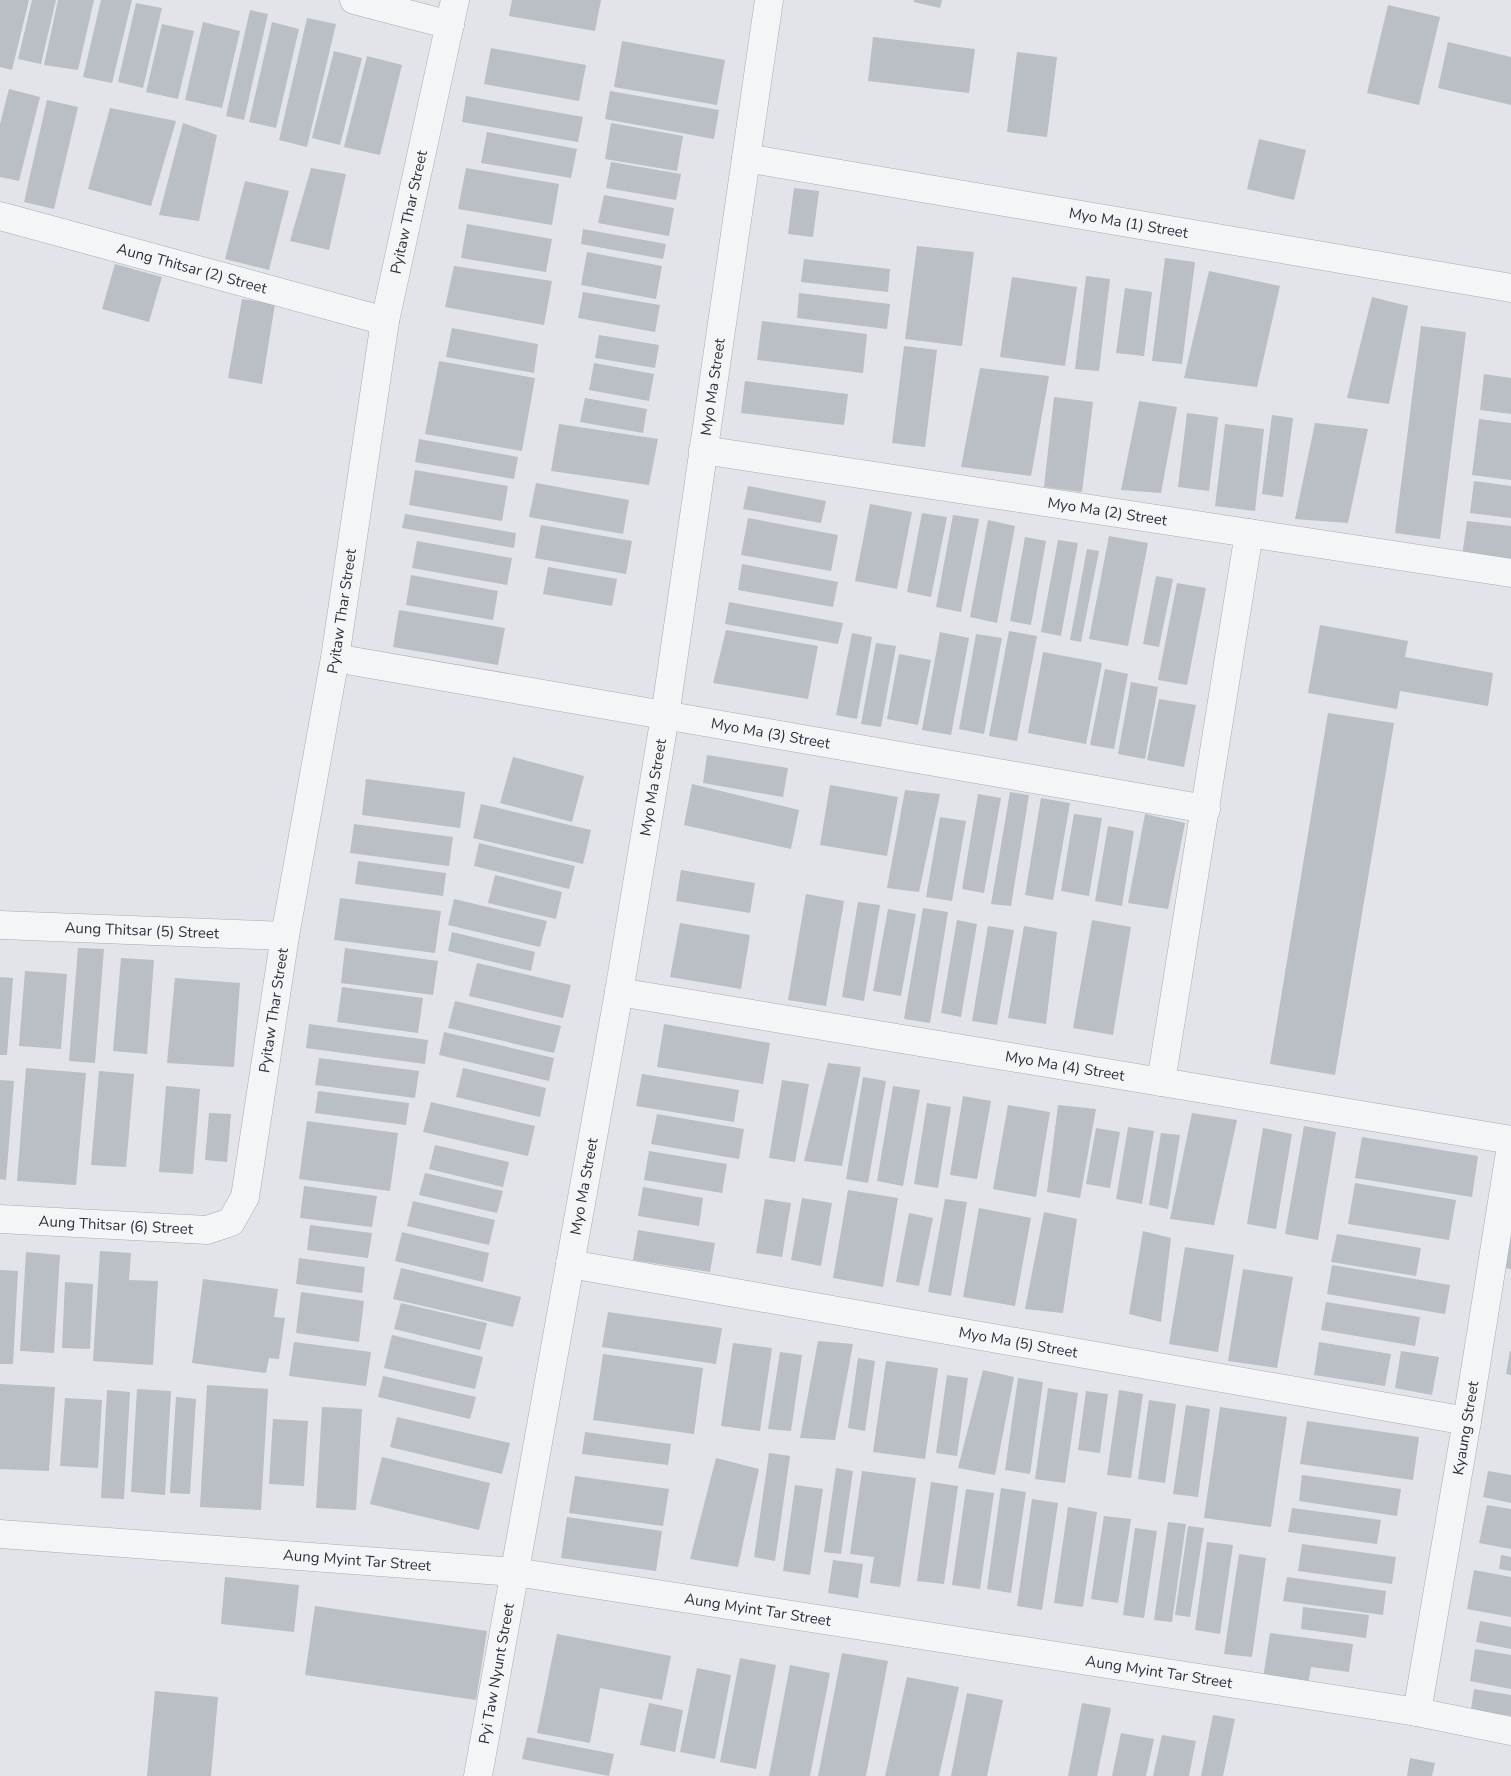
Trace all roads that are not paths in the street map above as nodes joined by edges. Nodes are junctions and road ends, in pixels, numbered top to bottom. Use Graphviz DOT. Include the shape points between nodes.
graph roads {
  1 [pos="354,0"];
  2 [pos="769,0"];
  3 [pos="452,13"];
  4 [pos="746,158"];
  5 [pos="0,216"];
  6 [pos="1511,288"];
  7 [pos="385,321"];
  8 [pos="704,450"];
  9 [pos="1249,533"];
  10 [pos="1511,572"];
  11 [pos="335,658"];
  12 [pos="665,716"];
  13 [pos="1206,808"];
  14 [pos="0,925"];
  15 [pos="285,936"];
  16 [pos="619,992"];
  17 [pos="1161,1082"];
  18 [pos="1511,1140"];
  19 [pos="1511,1146"];
  20 [pos="0,1219"];
  21 [pos="231,1222"];
  22 [pos="570,1264"];
  23 [pos="1467,1420"];
  24 [pos="0,1534"];
  25 [pos="514,1572"];
  26 [pos="1417,1712"];
  27 [pos="1511,1731"];
  28 [pos="478,1776"];
  1 -- 3 [label="street"];
  2 -- 4 [label="street, Myo Ma Street"];
  3 -- 7 [label="street, Pyitaw Thar Street"];
  4 -- 6 [label="street, Myo Ma (1) Street"];
  4 -- 8 [label="street, Myo Ma Street"];
  5 -- 7 [label="street, Aung Thitsar (2) Street"];
  7 -- 11 [label="street, Pyitaw Thar Street"];
  8 -- 9 [label="street, Myo Ma (2) Street"];
  8 -- 12 [label="street, Myo Ma Street"];
  9 -- 10 [label="street, Myo Ma (2) Street"];
  9 -- 13 [label="street"];
  11 -- 12 [label="street, Myo Ma (3) Street"];
  11 -- 15 [label="street, Pyitaw Thar Street"];
  12 -- 13 [label="street, Myo Ma (3) Street"];
  12 -- 16 [label="street, Myo Ma Street"];
  13 -- 17 [label="street"];
  14 -- 15 [label="street, Aung Thitsar (5) Street"];
  15 -- 21 [label="street, Pyitaw Thar Street" via="245,1197"];
  16 -- 17 [label="street, Myo Ma (4) Street"];
  16 -- 22 [label="street, Myo Ma Street"];
  17 -- 18 [label="street, Myo Ma (4) Street"];
  19 -- 23 [label="street, Kyaung Street"];
  20 -- 21 [label="street, Aung Thitsar (6) Street" via="208,1230"];
  22 -- 23 [label="street, Myo Ma (5) Street"];
  22 -- 25 [label="street, Myo Ma Street"];
  23 -- 26 [label="street, Kyaung Street"];
  24 -- 25 [label="street, Aung Myint Tar Street"];
  25 -- 26 [label="street, Aung Myint Tar Street"];
  25 -- 28 [label="street, Pyi Taw Nyunt Street"];
  26 -- 27 [label="street, Aung Myint Tar Street"];
}
